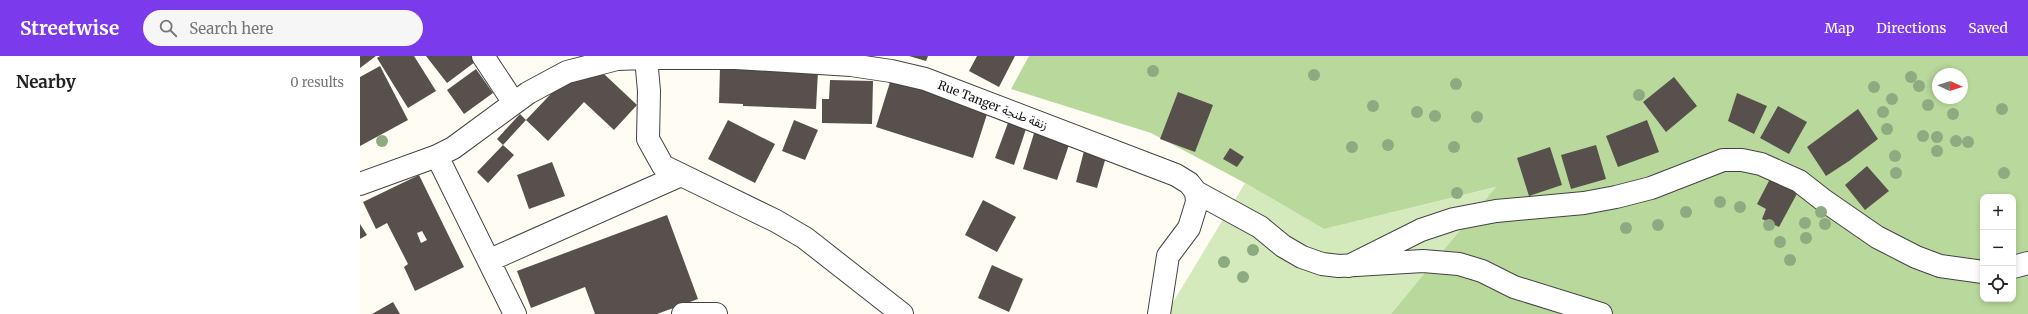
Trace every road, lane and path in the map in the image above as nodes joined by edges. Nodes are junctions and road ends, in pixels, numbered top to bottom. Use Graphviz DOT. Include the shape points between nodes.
graph roads {
  1 [pos="483,56"];
  2 [pos="736,57"];
  3 [pos="646,58"];
  4 [pos="822,59"];
  5 [pos="889,63"];
  6 [pos="514,104"];
  7 [pos="437,156"];
  8 [pos="681,175"];
  9 [pos="360,184"];
  10 [pos="1196,192"];
  11 [pos="490,260"];
  12 [pos="2028,263"];
  13 [pos="1349,266"];
  14 [pos="2016,266"];
  15 [pos="1980,272"];
  16 [pos="515,314"];
  17 [pos="683,314"];
  18 [pos="716,314"];
  19 [pos="902,314"];
  20 [pos="1159,314"];
  21 [pos="1601,314"];
  1 -- 6 [label="street"];
  2 -- 3 [label="street, Rue Tanger زنقة طنجة"];
  2 -- 4 [label="street, Rue Tanger زنقة طنجة"];
  3 -- 6 [label="street, Rue Tanger زنقة طنجة" via="617,59 566,72 528,93"];
  3 -- 8 [label="street" via="649,91 648,139 662,166"];
  4 -- 5 [label="street, Rue Tanger زنقة طنجة" via="851,65"];
  5 -- 10 [label="street, Rue Tanger زنقة طنجة" via="1176,175 1190,183"];
  6 -- 7 [label="street, Rue Tanger زنقة طنجة" via="466,140"];
  7 -- 9 [label="street, Rue Tanger زنقة طنجة"];
  7 -- 11 [label="street"];
  8 -- 11 [label="street"];
  8 -- 19 [label="street" via="805,238"];
  10 -- 13 [label="street, Rue Tanger زنقة طنجة" via="1260,227 1283,246 1302,257 1322,264"];
  10 -- 20 [label="street" via="1197,202 1189,228 1168,256"];
  11 -- 16 [label="street"];
  12 -- 14 [label="street"];
  13 -- 15 [label="street" via="1421,230 1454,219 1496,211 1584,203 1616,197 1651,188 1722,160 1742,160 1761,164 1799,181 1877,237 1916,257 1940,266"];
  13 -- 21 [label="street, Rue Tanger زنقة طنجة" via="1423,261 1459,264 1482,271 1514,287"];
  17 -- 18 [label="street"];
}
